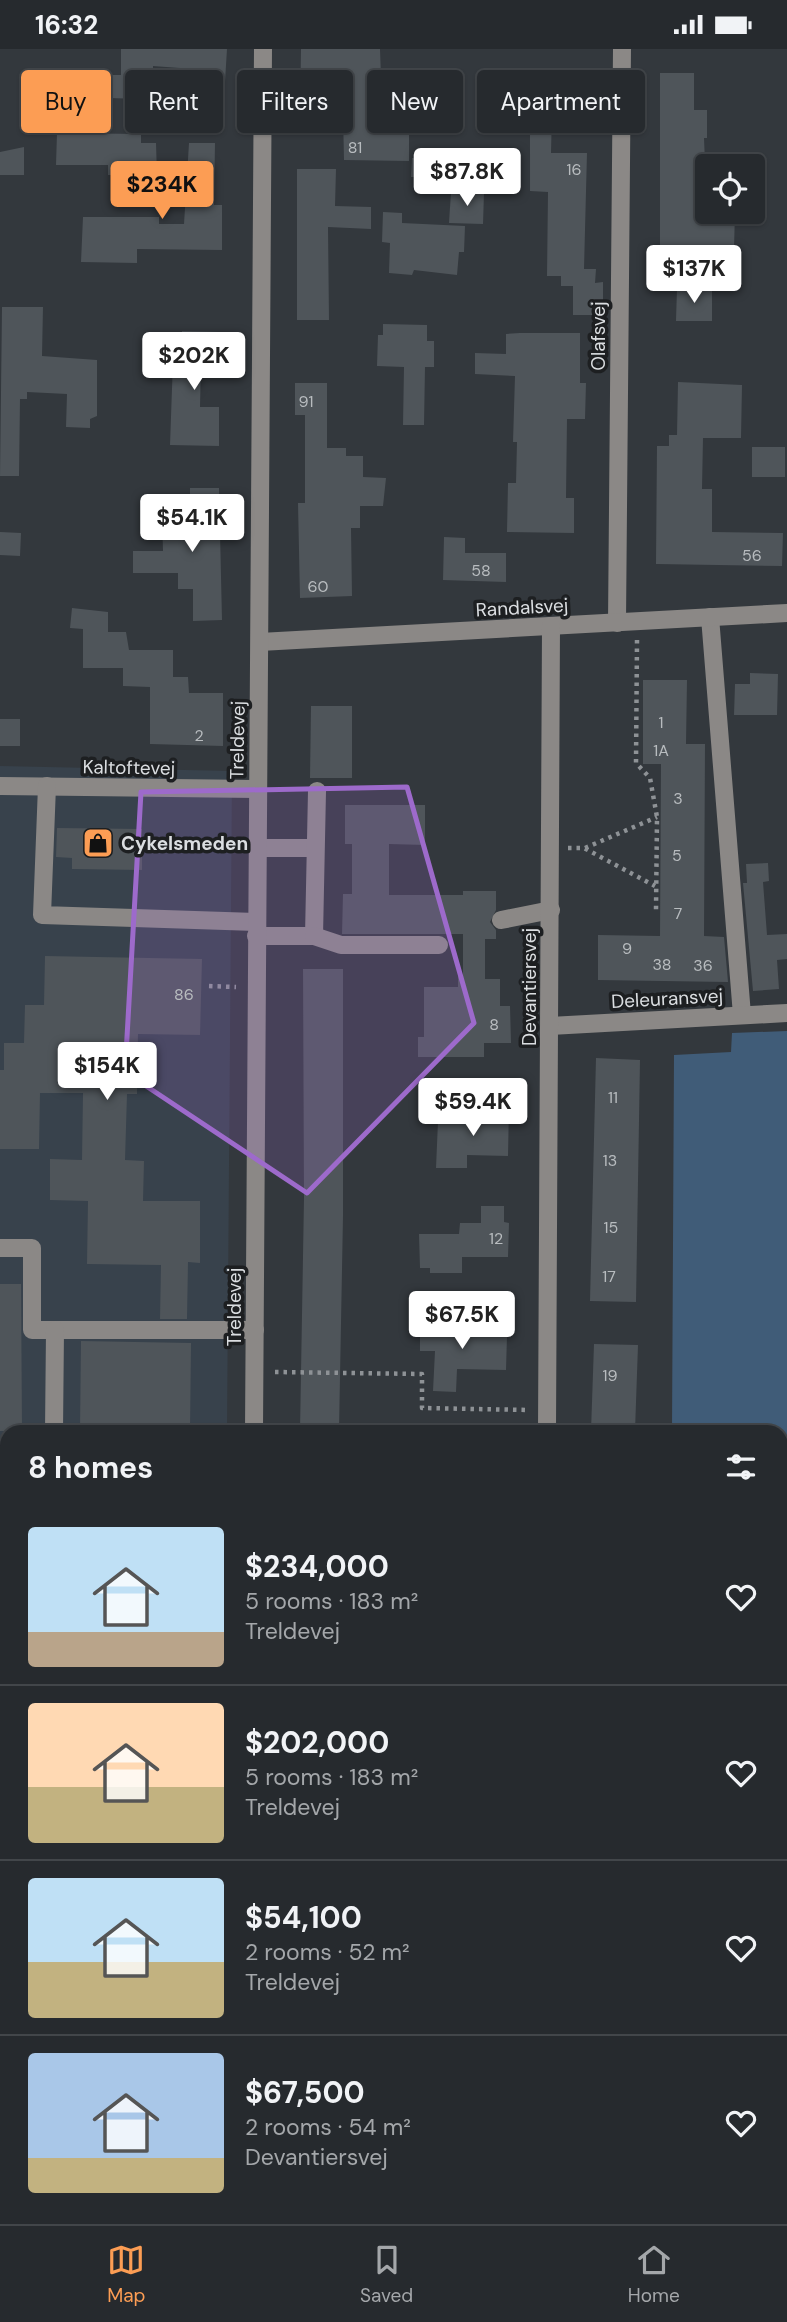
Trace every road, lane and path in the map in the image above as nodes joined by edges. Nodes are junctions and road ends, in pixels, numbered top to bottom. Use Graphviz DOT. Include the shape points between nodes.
graph roads {
  1 [pos="263,49"];
  2 [pos="622,49"];
  3 [pos="787,613"];
  4 [pos="710,617"];
  5 [pos="637,622"];
  6 [pos="617,623"];
  7 [pos="551,626"];
  8 [pos="260,642"];
  9 [pos="0,786"];
  10 [pos="47,786"];
  11 [pos="258,789"];
  12 [pos="317,791"];
  13 [pos="657,817"];
  14 [pos="257,848"];
  15 [pos="316,848"];
  16 [pos="584,848"];
  17 [pos="551,849"];
  18 [pos="656,887"];
  19 [pos="551,909"];
  20 [pos="656,910"];
  21 [pos="501,920"];
  22 [pos="256,929"];
  23 [pos="314,936"];
  24 [pos="439,945"];
  25 [pos="209,986"];
  26 [pos="241,987"];
  27 [pos="787,1013"];
  28 [pos="742,1015"];
  29 [pos="550,1026"];
  30 [pos="0,1248"];
  31 [pos="55,1330"];
  32 [pos="255,1331"];
  33 [pos="255,1372"];
  34 [pos="548,1410"];
  35 [pos="54,1425"];
  36 [pos="254,1425"];
  37 [pos="548,1425"];
  1 -- 8 [label="street, Treldevej"];
  2 -- 6 [label="street, Olafsvej"];
  3 -- 4 [label="street, Randalsvej"];
  4 -- 5 [label="street, Randalsvej"];
  4 -- 28 [label="street"];
  5 -- 6 [label="street, Randalsvej"];
  5 -- 13 [label="path" via="636,763 650,778"];
  6 -- 7 [label="street, Randalsvej"];
  7 -- 8 [label="street, Randalsvej"];
  7 -- 17 [label="street, Devantiersvej"];
  8 -- 11 [label="street, Treldevej"];
  9 -- 10 [label="street, Kaltoftevej"];
  10 -- 11 [label="street, Kaltoftevej"];
  10 -- 22 [label="street" via="42,915"];
  11 -- 14 [label="street, Treldevej"];
  12 -- 15 [label="street"];
  13 -- 16 [label="path"];
  13 -- 18 [label="path"];
  14 -- 15 [label="street"];
  14 -- 22 [label="street, Treldevej"];
  15 -- 23 [label="street"];
  16 -- 17 [label="path"];
  16 -- 18 [label="path"];
  17 -- 19 [label="street, Devantiersvej"];
  18 -- 20 [label="path"];
  19 -- 21 [label="street"];
  19 -- 29 [label="street, Devantiersvej"];
  22 -- 23 [label="street"];
  22 -- 32 [label="street, Treldevej"];
  23 -- 24 [label="street" via="341,945"];
  25 -- 26 [label="path"];
  27 -- 28 [label="street, Deleuransvej"];
  28 -- 29 [label="street, Deleuransvej"];
  29 -- 34 [label="street, Devantiersvej"];
  30 -- 31 [label="street" via="32,1248 32,1330"];
  31 -- 32 [label="street"];
  31 -- 35 [label="street"];
  32 -- 33 [label="street, Treldevej"];
  33 -- 34 [label="path" via="422,1374 422,1408"];
  33 -- 36 [label="street, Treldevej"];
  34 -- 37 [label="street, Devantiersvej"];
}
